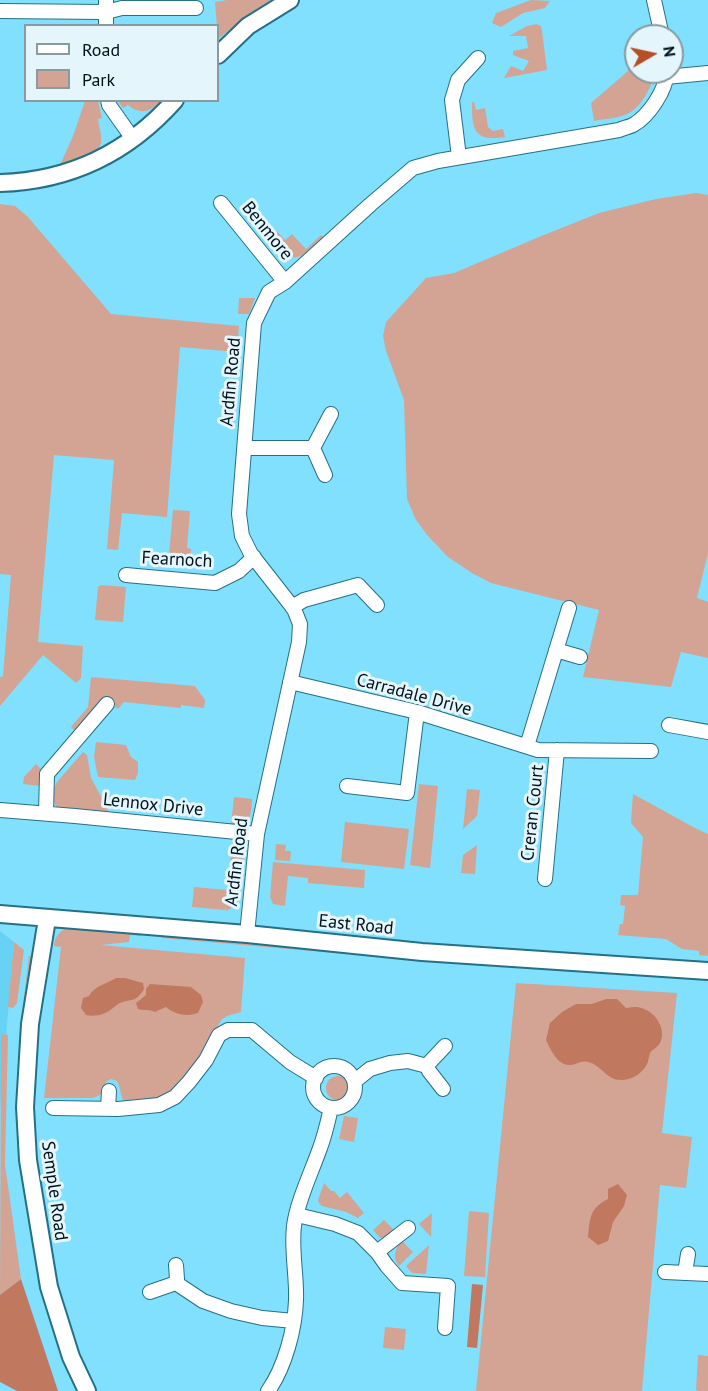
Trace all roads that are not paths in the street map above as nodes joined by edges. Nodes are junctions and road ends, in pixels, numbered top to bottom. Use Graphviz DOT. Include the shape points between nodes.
graph roads {
  1 [pos="290,0"];
  2 [pos="654,0"];
  3 [pos="196,8"];
  4 [pos="0,11"];
  5 [pos="106,13"];
  6 [pos="659,24"];
  7 [pos="219,54"];
  8 [pos="478,58"];
  9 [pos="708,73"];
  10 [pos="684,74"];
  11 [pos="664,84"];
  12 [pos="108,102"];
  13 [pos="173,102"];
  14 [pos="133,139"];
  15 [pos="459,157"];
  16 [pos="0,183"];
  17 [pos="221,203"];
  18 [pos="285,282"];
  19 [pos="331,414"];
  20 [pos="244,448"];
  21 [pos="313,448"];
  22 [pos="325,475"];
  23 [pos="254,557"];
  24 [pos="126,575"];
  25 [pos="377,606"];
  26 [pos="292,607"];
  27 [pos="569,608"];
  28 [pos="556,650"];
  29 [pos="580,657"];
  30 [pos="290,682"];
  31 [pos="106,704"];
  32 [pos="417,712"];
  33 [pos="669,725"];
  34 [pos="708,732"];
  35 [pos="528,746"];
  36 [pos="557,750"];
  37 [pos="651,751"];
  38 [pos="347,786"];
  39 [pos="0,810"];
  40 [pos="46,813"];
  41 [pos="256,834"];
  42 [pos="545,879"];
  43 [pos="0,914"];
  44 [pos="47,919"];
  45 [pos="247,934"];
  46 [pos="708,971"];
  47 [pos="445,1046"];
  48 [pos="427,1066"];
  49 [pos="316,1078"];
  50 [pos="355,1081"];
  51 [pos="443,1089"];
  52 [pos="109,1091"];
  53 [pos="53,1107"];
  54 [pos="331,1108"];
  55 [pos="108,1109"];
  56 [pos="297,1215"];
  57 [pos="408,1228"];
  58 [pos="377,1252"];
  59 [pos="688,1254"];
  60 [pos="176,1265"];
  61 [pos="665,1272"];
  62 [pos="685,1272"];
  63 [pos="708,1274"];
  64 [pos="176,1283"];
  65 [pos="150,1292"];
  66 [pos="294,1321"];
  67 [pos="445,1328"];
  68 [pos="87,1391"];
  69 [pos="268,1391"];
  1 -- 7 [label="street" via="248,27"];
  2 -- 6 [label="street"];
  3 -- 5 [label="street" via="122,8"];
  4 -- 5 [label="street"];
  8 -- 15 [label="street" via="458,80 452,100"];
  9 -- 10 [label="street"];
  11 -- 15 [label="street, Ardfin Road" via="651,108 632,126"];
  12 -- 14 [label="street"];
  13 -- 14 [label="street"];
  14 -- 16 [label="street" via="69,172"];
  15 -- 18 [label="street, Ardfin Road" via="413,168"];
  17 -- 18 [label="street, Benmore"];
  18 -- 20 [label="street, Ardfin Road" via="269,292 254,323"];
  19 -- 21 [label="street"];
  20 -- 21 [label="street"];
  20 -- 23 [label="street, Ardfin Road" via="239,514 242,536"];
  21 -- 22 [label="street"];
  23 -- 24 [label="street, Fearnoch" via="239,571 214,583"];
  23 -- 26 [label="street, Ardfin Road"];
  25 -- 26 [label="street" via="358,585"];
  26 -- 30 [label="street, Ardfin Road" via="300,624"];
  27 -- 28 [label="street"];
  28 -- 29 [label="street"];
  28 -- 35 [label="street"];
  30 -- 32 [label="street, Carradale Drive"];
  30 -- 41 [label="street, Ardfin Road"];
  31 -- 40 [label="street" via="47,774"];
  32 -- 35 [label="street, Carradale Drive"];
  32 -- 38 [label="street" via="407,793"];
  33 -- 34 [label="street"];
  35 -- 36 [label="street, Carradale Drive"];
  36 -- 37 [label="street, Carradale Drive"];
  36 -- 42 [label="street, Creran Court"];
  39 -- 40 [label="street, Lennox Drive"];
  40 -- 41 [label="street, Lennox Drive"];
  41 -- 45 [label="street, Ardfin Road"];
  43 -- 44 [label="street, East Road"];
  44 -- 45 [label="street, East Road"];
  44 -- 68 [label="street, Semple Road" via="30,1024 25,1107 28,1160 49,1287 71,1357"];
  45 -- 46 [label="street, East Road" via="422,952"];
  47 -- 48 [label="street"];
  48 -- 50 [label="street" via="408,1061 390,1063 370,1069"];
  48 -- 51 [label="street"];
  49 -- 50 [label="street" via="319,1072 336,1066 348,1071"];
  49 -- 54 [label="street" via="316,1096"];
  49 -- 55 [label="street" via="252,1030 228,1030 219,1035 206,1060 175,1097 159,1105"];
  50 -- 54 [label="street" via="350,1101"];
  52 -- 55 [label="street"];
  53 -- 55 [label="street"];
  54 -- 56 [label="street"];
  56 -- 58 [label="street" via="358,1233"];
  56 -- 66 [label="street"];
  57 -- 58 [label="street"];
  58 -- 67 [label="street" via="402,1283 448,1286"];
  59 -- 62 [label="street"];
  60 -- 64 [label="street"];
  61 -- 62 [label="street"];
  62 -- 63 [label="street"];
  64 -- 65 [label="street"];
  64 -- 66 [label="street" via="203,1301 231,1311"];
  66 -- 69 [label="street" via="287,1351"];
}
